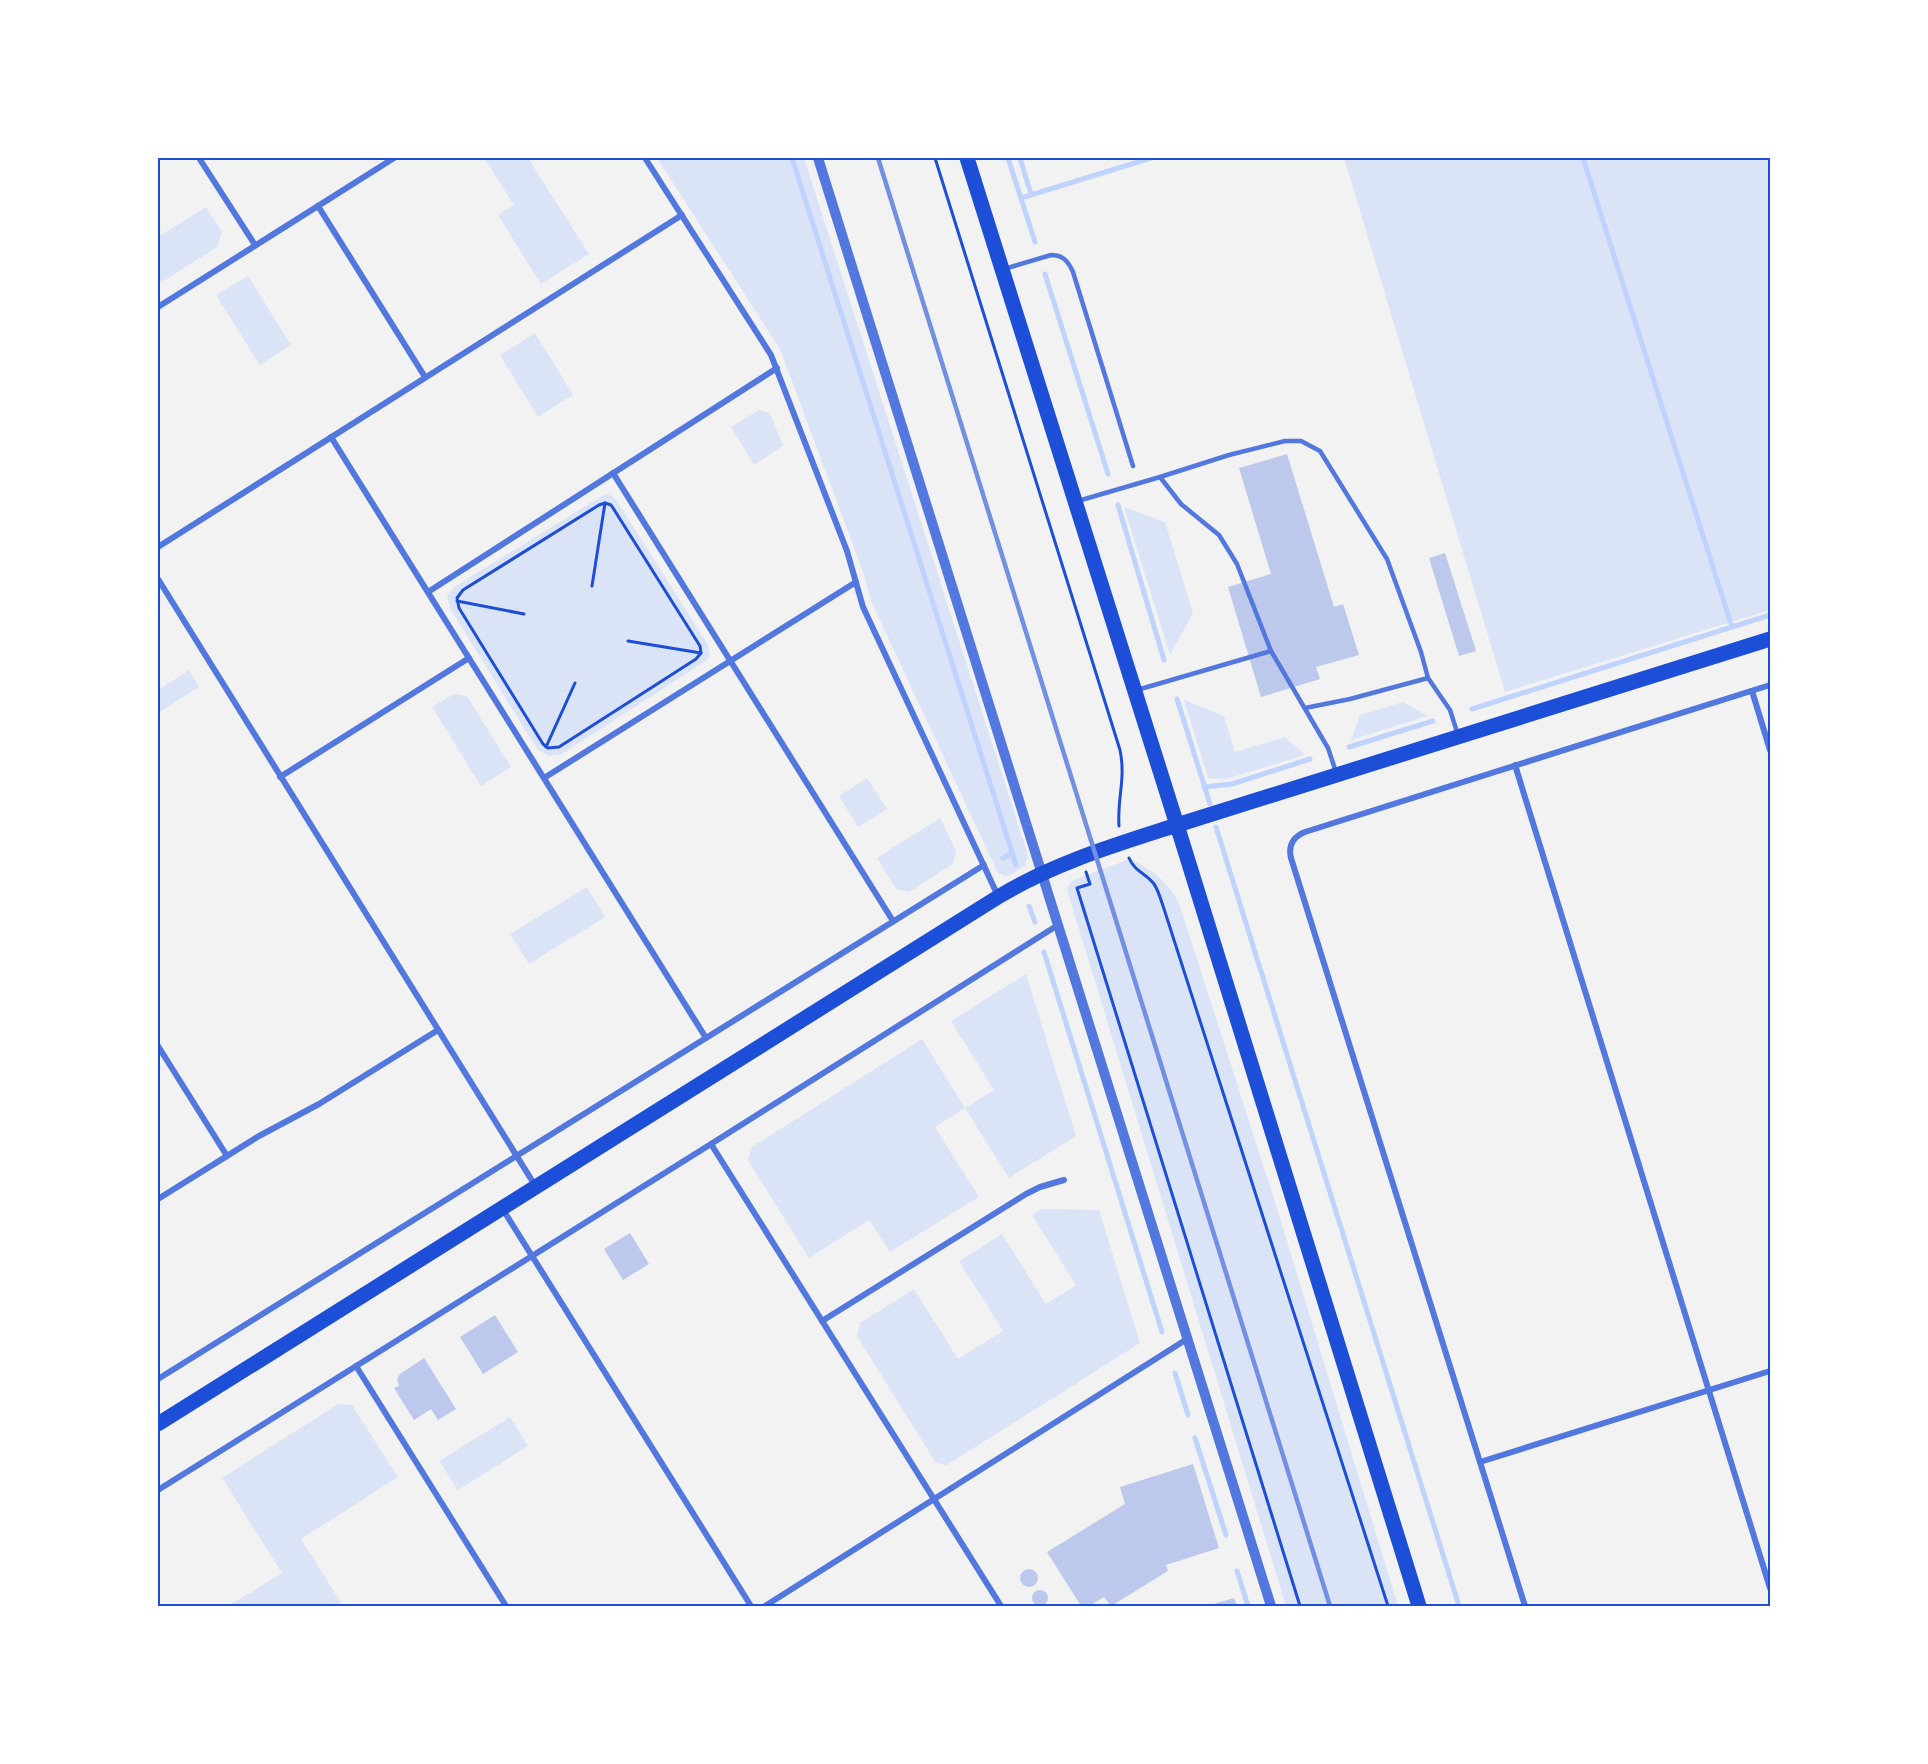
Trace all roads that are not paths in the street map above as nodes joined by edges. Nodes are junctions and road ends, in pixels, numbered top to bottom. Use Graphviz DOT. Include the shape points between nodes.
graph roads {
  1 [pos="199,158"];
  2 [pos="394,158"];
  3 [pos="645,158"];
  4 [pos="818,158"];
  5 [pos="967,158"];
  6 [pos="318,206"];
  7 [pos="682,215"];
  8 [pos="255,245"];
  9 [pos="1002,269"];
  10 [pos="158,307"];
  11 [pos="777,368"];
  12 [pos="425,377"];
  13 [pos="331,437"];
  14 [pos="1133,466"];
  15 [pos="613,473"];
  16 [pos="1160,477"];
  17 [pos="1075,502"];
  18 [pos="158,547"];
  19 [pos="158,579"];
  20 [pos="856,582"];
  21 [pos="428,592"];
  22 [pos="1770,639"];
  23 [pos="1271,651"];
  24 [pos="470,658"];
  25 [pos="730,661"];
  26 [pos="1428,678"];
  27 [pos="1770,685"];
  28 [pos="1134,690"];
  29 [pos="1752,691"];
  30 [pos="1305,708"];
  31 [pos="1459,737"];
  32 [pos="1770,750"];
  33 [pos="1515,765"];
  34 [pos="1337,775"];
  35 [pos="280,777"];
  36 [pos="544,778"];
  37 [pos="1177,825"];
  38 [pos="984,865"];
  39 [pos="1041,873"];
  40 [pos="998,897"];
  41 [pos="893,921"];
  42 [pos="1058,924"];
  43 [pos="438,1030"];
  44 [pos="706,1038"];
  45 [pos="158,1046"];
  46 [pos="711,1144"];
  47 [pos="226,1156"];
  48 [pos="516,1156"];
  49 [pos="1064,1180"];
  50 [pos="536,1187"];
  51 [pos="158,1199"];
  52 [pos="502,1209"];
  53 [pos="532,1256"];
  54 [pos="822,1321"];
  55 [pos="1187,1339"];
  56 [pos="356,1366"];
  57 [pos="1770,1371"];
  58 [pos="158,1379"];
  59 [pos="1708,1390"];
  60 [pos="158,1425"];
  61 [pos="1480,1462"];
  62 [pos="158,1490"];
  63 [pos="934,1500"];
  64 [pos="1770,1588"];
  65 [pos="506,1606"];
  66 [pos="751,1606"];
  67 [pos="765,1606"];
  68 [pos="1001,1606"];
  69 [pos="1271,1606"];
  70 [pos="1419,1606"];
  71 [pos="1525,1606"];
  1 -- 8 [label="street"];
  2 -- 6 [label="street"];
  3 -- 7 [label="street"];
  4 -- 39 [label="street"];
  5 -- 9 [label="main road"];
  6 -- 8 [label="street"];
  6 -- 12 [label="street"];
  7 -- 11 [label="street"];
  7 -- 12 [label="street"];
  8 -- 10 [label="street"];
  9 -- 14 [label="lane" via="1052,255 1067,261"];
  9 -- 17 [label="main road"];
  11 -- 15 [label="street"];
  11 -- 20 [label="street"];
  12 -- 13 [label="street"];
  13 -- 18 [label="street"];
  13 -- 21 [label="street"];
  15 -- 21 [label="street"];
  15 -- 25 [label="street"];
  16 -- 17 [label="lane"];
  16 -- 23 [label="lane" via="1181,504 1219,535 1237,564"];
  16 -- 26 [label="lane" via="1285,441 1301,441 1320,451 1387,559"];
  17 -- 28 [label="main road"];
  19 -- 35 [label="street"];
  20 -- 25 [label="street"];
  20 -- 38 [label="street" via="863,607"];
  21 -- 24 [label="street"];
  22 -- 31 [label="main road"];
  23 -- 28 [label="lane"];
  23 -- 30 [label="lane"];
  24 -- 35 [label="street"];
  24 -- 36 [label="street"];
  25 -- 36 [label="street"];
  25 -- 41 [label="street"];
  26 -- 30 [label="lane"];
  26 -- 31 [label="lane" via="1450,710"];
  27 -- 29 [label="street"];
  28 -- 37 [label="main road"];
  29 -- 32 [label="street"];
  29 -- 33 [label="street"];
  30 -- 34 [label="lane" via="1328,748"];
  31 -- 34 [label="main road"];
  33 -- 59 [label="street"];
  33 -- 61 [label="street" via="1305,832 1294,837 1290,847"];
  34 -- 37 [label="main road"];
  35 -- 43 [label="street"];
  36 -- 44 [label="street"];
  37 -- 39 [label="main road"];
  37 -- 70 [label="main road"];
  38 -- 40 [label="street"];
  38 -- 41 [label="street"];
  39 -- 40 [label="main road"];
  39 -- 42 [label="street"];
  40 -- 50 [label="main road"];
  41 -- 44 [label="street"];
  42 -- 46 [label="street"];
  42 -- 55 [label="street"];
  43 -- 47 [label="street"];
  43 -- 48 [label="street"];
  44 -- 48 [label="street"];
  45 -- 47 [label="street"];
  46 -- 53 [label="street"];
  46 -- 54 [label="street"];
  47 -- 51 [label="street"];
  48 -- 50 [label="street"];
  48 -- 58 [label="street"];
  49 -- 54 [label="street" via="1026,1194"];
  50 -- 52 [label="main road"];
  52 -- 53 [label="street"];
  52 -- 60 [label="main road"];
  53 -- 56 [label="street"];
  53 -- 66 [label="street"];
  54 -- 63 [label="street"];
  55 -- 63 [label="street"];
  55 -- 69 [label="street"];
  56 -- 62 [label="street"];
  56 -- 65 [label="street"];
  57 -- 59 [label="street"];
  59 -- 61 [label="street"];
  59 -- 64 [label="street"];
  61 -- 71 [label="street"];
  63 -- 67 [label="street"];
  63 -- 68 [label="street"];
}
